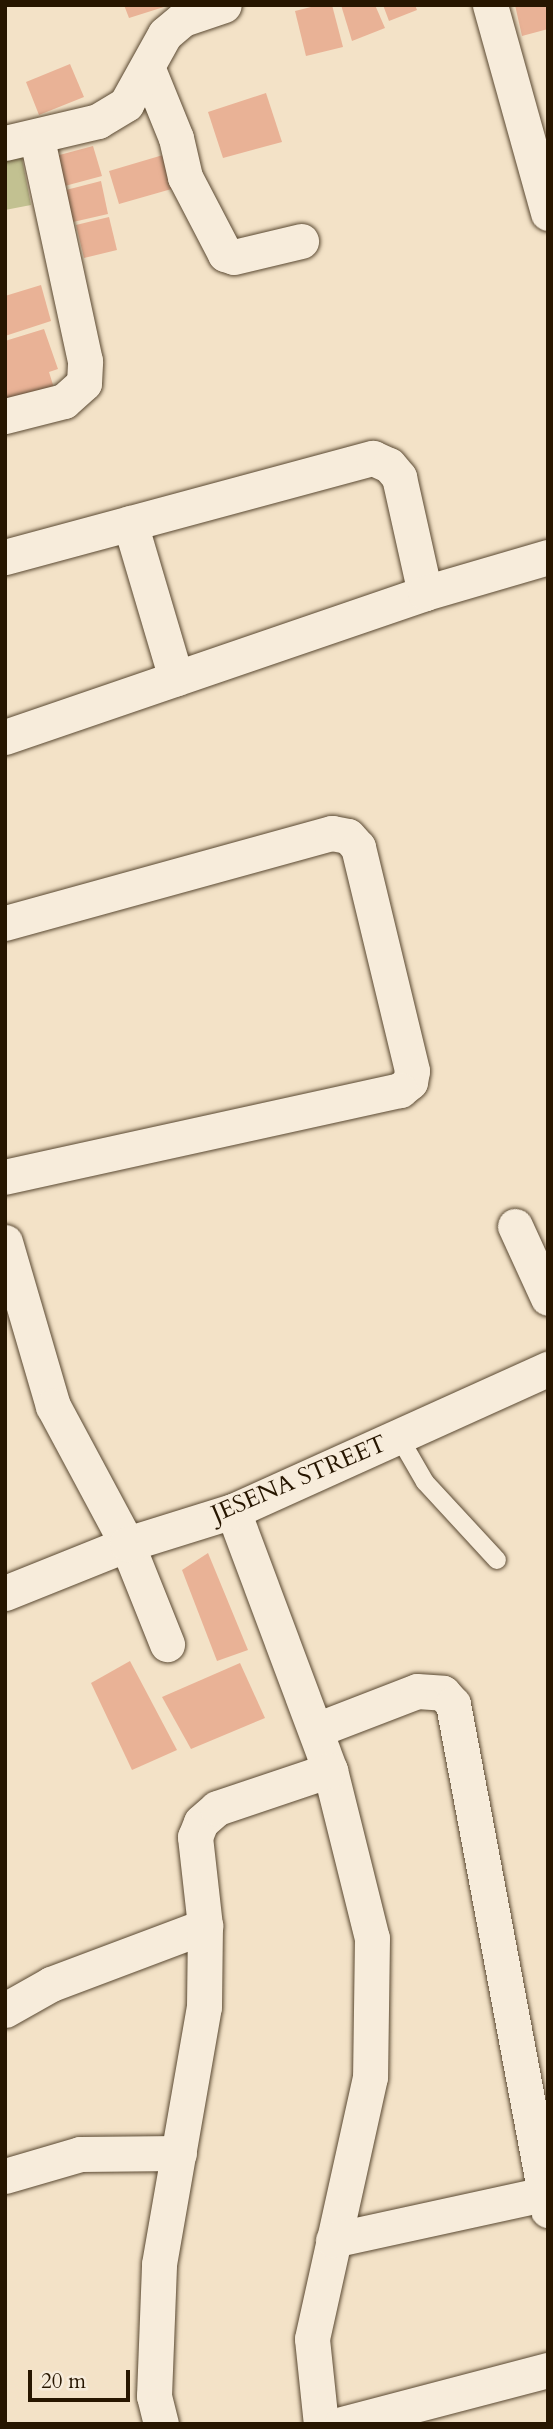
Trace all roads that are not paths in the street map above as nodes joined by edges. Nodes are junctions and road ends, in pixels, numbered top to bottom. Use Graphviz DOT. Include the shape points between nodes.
graph roads {
  1 [pos="224,5"];
  2 [pos="490,5"];
  3 [pos="148,69"];
  4 [pos="21,141"];
  5 [pos="547,209"];
  6 [pos="301,242"];
  7 [pos="5,416"];
  8 [pos="130,523"];
  9 [pos="5,557"];
  10 [pos="548,557"];
  11 [pos="425,593"];
  12 [pos="176,678"];
  13 [pos="5,737"];
  14 [pos="5,923"];
  15 [pos="5,1177"];
  16 [pos="515,1226"];
  17 [pos="5,1242"];
  18 [pos="548,1298"];
  19 [pos="548,1369"];
  20 [pos="398,1437"];
  21 [pos="233,1511"];
  22 [pos="127,1544"];
  23 [pos="497,1560"];
  24 [pos="5,1593"];
  25 [pos="167,1644"];
  26 [pos="316,1730"];
  27 [pos="330,1770"];
  28 [pos="205,1926"];
  29 [pos="5,2010"];
  30 [pos="179,2153"];
  31 [pos="5,2176"];
  32 [pos="546,2202"];
  33 [pos="333,2240"];
  34 [pos="548,2371"];
  35 [pos="464,2410"];
  36 [pos="161,2424"];
  37 [pos="321,2424"];
  38 [pos="342,2424"];
  1 -- 3 [label="street" via="183,19 166,34"];
  2 -- 5 [label="street"];
  3 -- 4 [label="street" via="126,104 97,121"];
  3 -- 6 [label="street" via="176,138 185,177 225,254 234,257"];
  4 -- 7 [label="street" via="85,361 84,383 64,401"];
  8 -- 9 [label="street"];
  8 -- 11 [label="street" via="373,458 383,460 399,477"];
  8 -- 12 [label="street"];
  10 -- 11 [label="street"];
  11 -- 12 [label="street"];
  12 -- 13 [label="street"];
  14 -- 15 [label="street" via="332,833 348,836 358,847 412,1071 410,1082 400,1090"];
  16 -- 18 [label="street"];
  17 -- 22 [label="street" via="53,1406"];
  19 -- 20 [label="street, JESENA STREET"];
  20 -- 21 [label="street, JESENA STREET"];
  20 -- 23 [label="lane" via="425,1482"];
  21 -- 22 [label="street, JESENA STREET"];
  21 -- 26 [label="street"];
  22 -- 24 [label="street, JESENA STREET"];
  22 -- 25 [label="street"];
  26 -- 27 [label="street"];
  26 -- 32 [label="street" via="417,1691 443,1693 453,1704"];
  27 -- 28 [label="street" via="217,1808 201,1822 195,1837"];
  27 -- 33 [label="street" via="372,1938 370,2077"];
  28 -- 29 [label="street" via="51,1984"];
  28 -- 30 [label="street" via="204,2007"];
  30 -- 31 [label="street" via="80,2154"];
  30 -- 36 [label="street" via="159,2264 153,2396"];
  32 -- 33 [label="street"];
  33 -- 37 [label="street" via="312,2339"];
  34 -- 35 [label="street"];
  35 -- 38 [label="street"];
}
